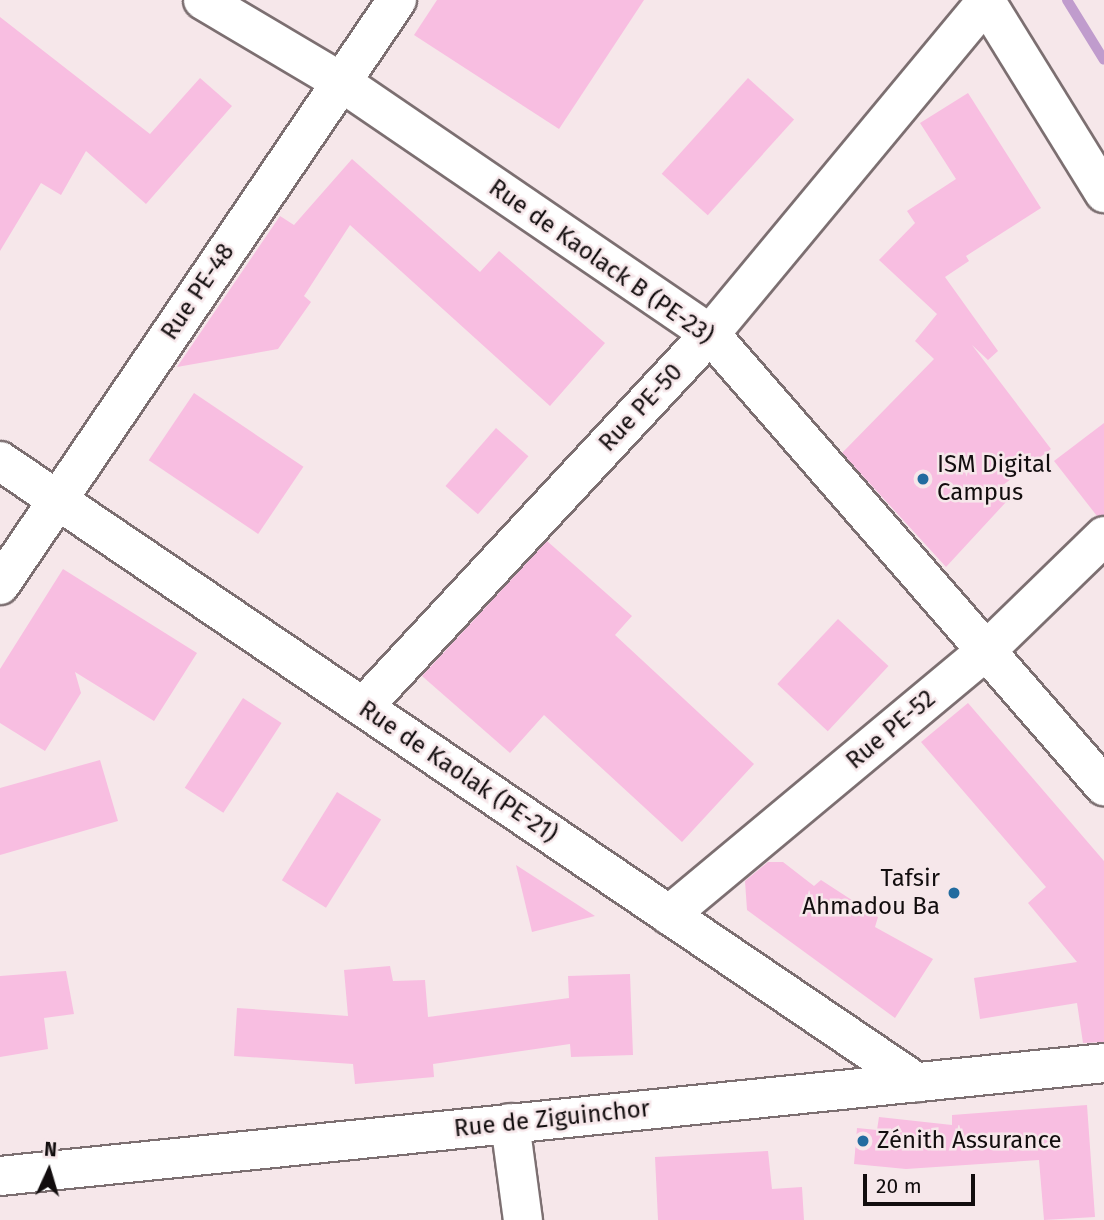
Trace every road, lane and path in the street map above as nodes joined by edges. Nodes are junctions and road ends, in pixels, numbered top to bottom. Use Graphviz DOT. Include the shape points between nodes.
graph roads {
  1 [pos="203,0"];
  2 [pos="397,0"];
  3 [pos="986,0"];
  4 [pos="341,82"];
  5 [pos="1104,193"];
  6 [pos="710,334"];
  7 [pos="0,461"];
  8 [pos="57,500"];
  9 [pos="1104,536"];
  10 [pos="0,585"];
  11 [pos="988,649"];
  12 [pos="363,707"];
  13 [pos="1104,786"];
  14 [pos="669,915"];
  15 [pos="1104,1063"];
  16 [pos="916,1082"];
  17 [pos="510,1123"];
  18 [pos="0,1176"];
  19 [pos="523,1220"];
  1 -- 4 [label="street, Rue de Kaolack B (PE-23)"];
  2 -- 4 [label="street, Rue PE-48"];
  3 -- 5 [label="street"];
  3 -- 6 [label="street, Rue PE-50"];
  4 -- 6 [label="street, Rue de Kaolack B (PE-23)"];
  4 -- 8 [label="street, Rue PE-48"];
  6 -- 11 [label="street, Rue de Kaolack B (PE-23)"];
  6 -- 12 [label="street, Rue PE-50"];
  7 -- 8 [label="street, Rue de Kaolak (PE-21)"];
  8 -- 10 [label="street, Rue PE-48"];
  8 -- 12 [label="street, Rue de Kaolak (PE-21)"];
  9 -- 11 [label="street, Rue PE-52"];
  11 -- 13 [label="street, Rue de Kaolack B (PE-23)"];
  11 -- 14 [label="street, Rue PE-52"];
  12 -- 14 [label="street, Rue de Kaolak (PE-21)"];
  14 -- 16 [label="street, Rue de Kaolak (PE-21)"];
  15 -- 16 [label="street, Rue de Ziguinchor"];
  16 -- 17 [label="street, Rue de Ziguinchor"];
  17 -- 18 [label="street, Rue de Ziguinchor"];
  17 -- 19 [label="street"];
}
